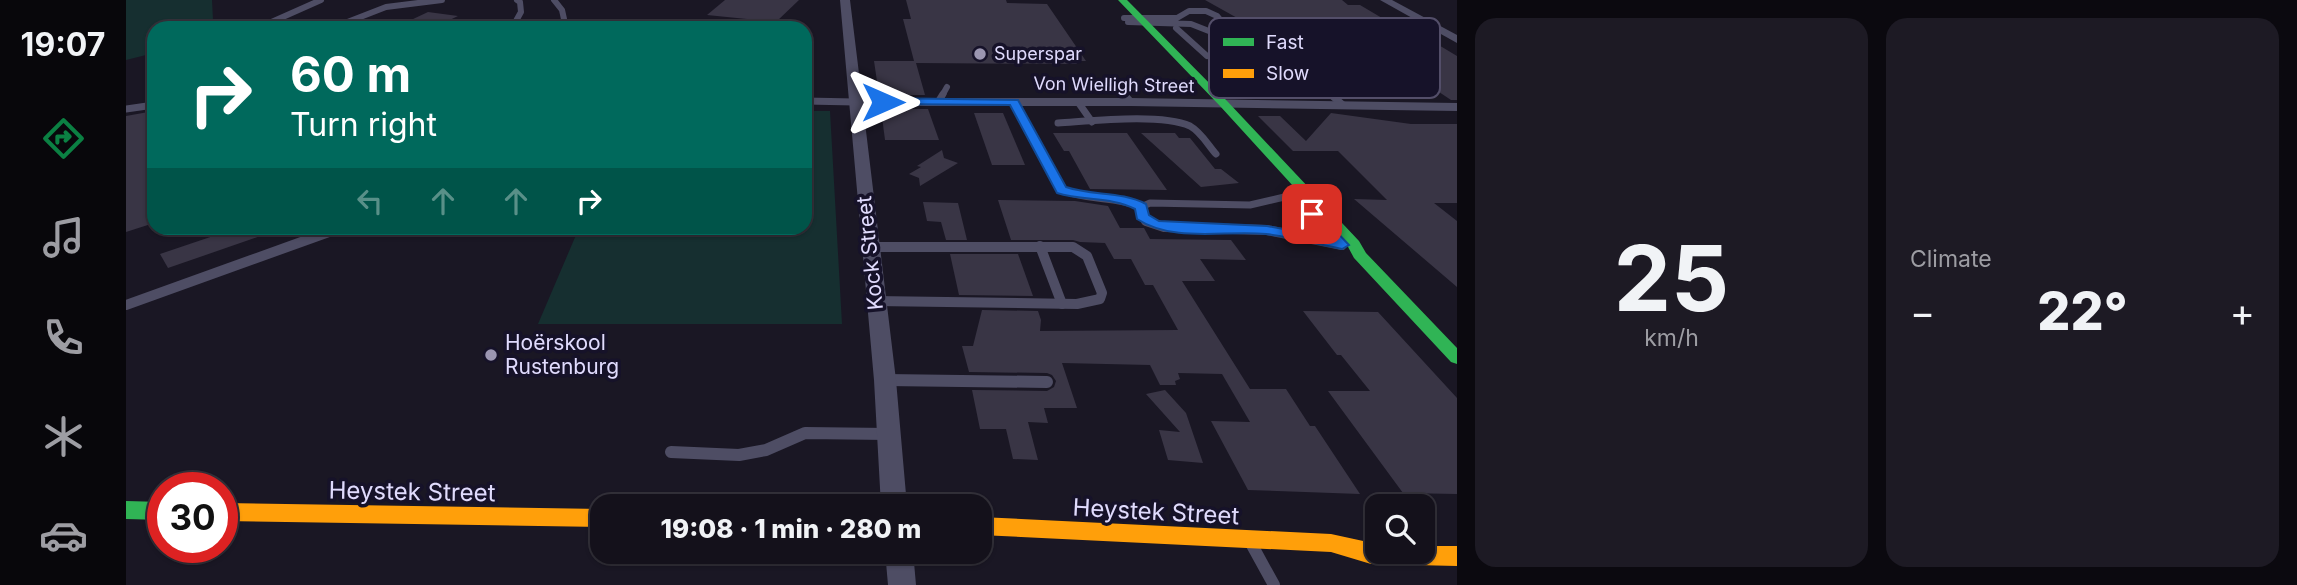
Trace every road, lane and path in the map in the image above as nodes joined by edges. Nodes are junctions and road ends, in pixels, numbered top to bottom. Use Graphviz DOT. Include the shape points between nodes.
graph roads {
  1 [pos="321,0"];
  2 [pos="442,0"];
  3 [pos="517,0"];
  4 [pos="554,0"];
  5 [pos="845,0"];
  6 [pos="1107,0"];
  7 [pos="1122,0"];
  8 [pos="1385,0"];
  9 [pos="1219,18"];
  10 [pos="1417,18"];
  11 [pos="1134,20"];
  12 [pos="274,21"];
  13 [pos="348,21"];
  14 [pos="516,21"];
  15 [pos="564,21"];
  16 [pos="1176,28"];
  17 [pos="1440,31"];
  18 [pos="1209,33"];
  19 [pos="1209,34"];
  20 [pos="1184,35"];
  21 [pos="1457,40"];
  22 [pos="1208,57"];
  23 [pos="1117,86"];
  24 [pos="947,87"];
  25 [pos="1209,90"];
  26 [pos="1218,98"];
  27 [pos="1334,98"];
  28 [pos="812,102"];
  29 [pos="855,102"];
  30 [pos="938,102"];
  31 [pos="1014,102"];
  32 [pos="1078,102"];
  33 [pos="1131,102"];
  34 [pos="1202,104"];
  35 [pos="1224,104"];
  36 [pos="147,105"];
  37 [pos="1343,106"];
  38 [pos="1457,107"];
  39 [pos="126,109"];
  40 [pos="1092,122"];
  41 [pos="1058,123"];
  42 [pos="1216,154"];
  43 [pos="1293,195"];
  44 [pos="1142,207"];
  45 [pos="321,235"];
  46 [pos="1342,245"];
  47 [pos="1040,246"];
  48 [pos="869,247"];
  49 [pos="1359,255"];
  50 [pos="875,301"];
  51 [pos="1062,304"];
  52 [pos="126,305"];
  53 [pos="1457,358"];
  54 [pos="885,380"];
  55 [pos="1047,382"];
  56 [pos="888,434"];
  57 [pos="671,453"];
  58 [pos="893,494"];
  59 [pos="126,510"];
  60 [pos="147,511"];
  61 [pos="238,512"];
  62 [pos="590,518"];
  63 [pos="992,527"];
  64 [pos="1365,537"];
  65 [pos="1249,539"];
  66 [pos="1331,543"];
  67 [pos="1457,556"];
  68 [pos="900,564"];
  69 [pos="902,585"];
  70 [pos="1274,585"];
  1 -- 12 [label="lane"];
  2 -- 13 [label="lane" via="386,6"];
  3 -- 14 [label="lane" via="521,12"];
  4 -- 15 [label="lane"];
  5 -- 29 [label="street, Kock Street"];
  6 -- 11 [label="street"];
  7 -- 11 [label="street"];
  8 -- 10 [label="street"];
  9 -- 11 [label="lane" via="1206,11 1189,11 1177,18"];
  11 -- 18 [label="lane" via="1191,24"];
  11 -- 25 [label="street"];
  11 -- 34 [label="street"];
  16 -- 20 [label="lane"];
  17 -- 21 [label="street"];
  19 -- 20 [label="lane"];
  20 -- 22 [label="lane"];
  23 -- 33 [label="lane"];
  24 -- 30 [label="lane"];
  26 -- 35 [label="street"];
  27 -- 37 [label="lane"];
  28 -- 29 [label="lane"];
  29 -- 30 [label="street, Von Wielligh Street"];
  29 -- 48 [label="street, Kock Street"];
  30 -- 31 [label="street, Von Wielligh Street"];
  31 -- 32 [label="street, Von Wielligh Street"];
  31 -- 44 [label="lane" via="1061,190 1118,197"];
  32 -- 33 [label="street, Von Wielligh Street"];
  32 -- 40 [label="lane"];
  33 -- 34 [label="street, Von Wielligh Street"];
  34 -- 35 [label="street, Von Wielligh Street"];
  34 -- 43 [label="street"];
  35 -- 37 [label="street, Von Wielligh Street"];
  35 -- 49 [label="street" via="1354,244"];
  36 -- 39 [label="lane"];
  37 -- 38 [label="street, Von Wielligh Street"];
  40 -- 41 [label="lane"];
  40 -- 42 [label="lane" via="1185,124"];
  43 -- 44 [label="lane" via="1250,205 1156,203"];
  43 -- 46 [label="street"];
  44 -- 46 [label="lane" via="1146,221 1164,227 1267,230"];
  45 -- 52 [label="lane"];
  46 -- 49 [label="street"];
  47 -- 48 [label="lane"];
  47 -- 51 [label="lane"];
  47 -- 51 [label="lane" via="1082,251 1100,284 1100,299"];
  48 -- 50 [label="street, Kock Street"];
  49 -- 53 [label="street"];
  50 -- 51 [label="lane"];
  50 -- 54 [label="street, Kock Street"];
  54 -- 55 [label="lane"];
  54 -- 56 [label="street, Kock Street"];
  56 -- 57 [label="lane" via="805,433 755,453"];
  56 -- 58 [label="street, Kock Street"];
  59 -- 60 [label="street"];
  61 -- 62 [label="street, Heystek Street"];
  63 -- 65 [label="street, Heystek Street"];
  64 -- 66 [label="street, Heystek Street"];
  65 -- 66 [label="street, Heystek Street"];
  65 -- 70 [label="lane"];
  66 -- 67 [label="street, Heystek Street" via="1371,554"];
  68 -- 69 [label="street"];
}
